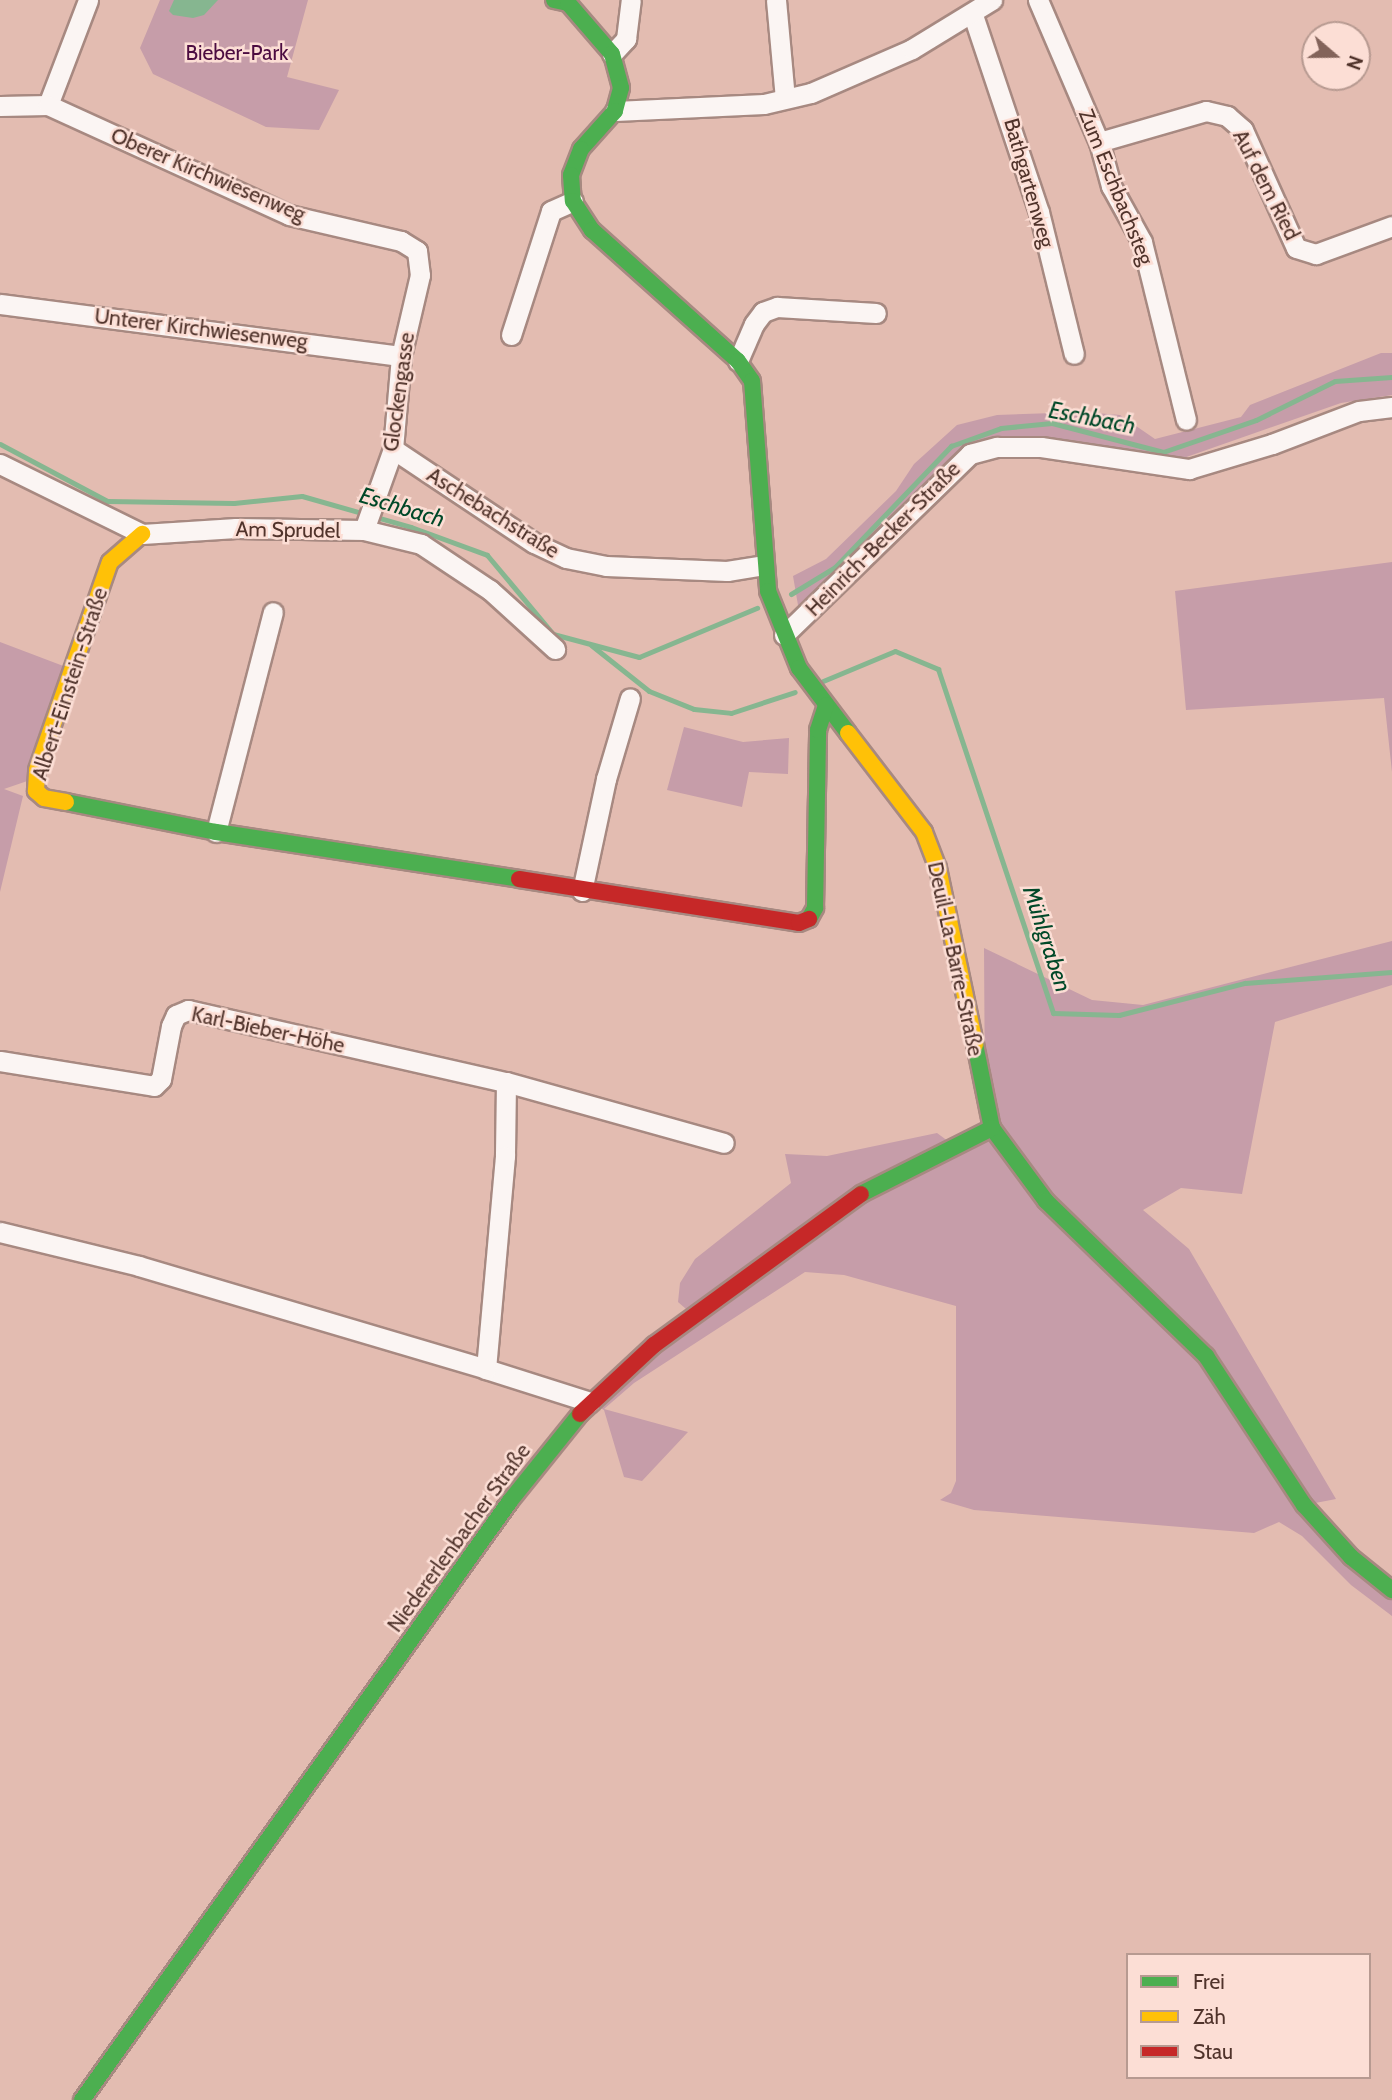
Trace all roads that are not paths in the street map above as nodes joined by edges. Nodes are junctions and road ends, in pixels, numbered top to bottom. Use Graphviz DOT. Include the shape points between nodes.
graph roads {
  1 [pos="88,0"];
  2 [pos="554,0"];
  3 [pos="631,0"];
  4 [pos="776,0"];
  5 [pos="992,0"];
  6 [pos="1038,0"];
  7 [pos="973,15"];
  8 [pos="612,54"];
  9 [pos="785,99"];
  10 [pos="48,105"];
  11 [pos="0,106"];
  12 [pos="615,111"];
  13 [pos="1099,142"];
  14 [pos="573,201"];
  15 [pos="1392,226"];
  16 [pos="417,251"];
  17 [pos="0,304"];
  18 [pos="876,313"];
  19 [pos="511,335"];
  20 [pos="1074,354"];
  21 [pos="401,356"];
  22 [pos="738,361"];
  23 [pos="1392,407"];
  24 [pos="1186,420"];
  25 [pos="393,449"];
  26 [pos="0,464"];
  27 [pos="364,530"];
  28 [pos="142,534"];
  29 [pos="764,565"];
  30 [pos="273,612"];
  31 [pos="784,635"];
  32 [pos="555,649"];
  33 [pos="630,698"];
  34 [pos="826,705"];
  35 [pos="216,832"];
  36 [pos="582,891"];
  37 [pos="0,1061"];
  38 [pos="506,1082"];
  39 [pos="992,1128"];
  40 [pos="724,1143"];
  41 [pos="0,1232"];
  42 [pos="486,1369"];
  43 [pos="590,1402"];
  44 [pos="1392,1590"];
  45 [pos="82,2100"];
  1 -- 10 [label="street"];
  2 -- 8 [label="street" via="568,3"];
  3 -- 8 [label="street" via="626,39"];
  4 -- 9 [label="street"];
  5 -- 7 [label="street"];
  6 -- 13 [label="street, Zum Eschbachsteg"];
  7 -- 9 [label="street" via="856,75"];
  7 -- 20 [label="street, Bathgartenweg" via="1039,212"];
  8 -- 12 [label="street" via="621,88"];
  9 -- 12 [label="street" via="764,104"];
  10 -- 11 [label="street, Oberer Kirchwiesenweg"];
  10 -- 16 [label="street, Oberer Kirchwiesenweg" via="289,215 401,241"];
  12 -- 14 [label="street" via="581,149 570,175"];
  13 -- 15 [label="street, Auf dem Ried" via="1206,111 1227,116 1243,130 1296,248 1317,254"];
  13 -- 24 [label="street, Zum Eschbachsteg" via="1111,186 1142,242"];
  14 -- 19 [label="street" via="551,211"];
  14 -- 22 [label="street, Deuil-La-Barre-Straße" via="592,230"];
  16 -- 21 [label="street, Glockengasse" via="420,275"];
  17 -- 21 [label="street, Unterer Kirchwiesenweg"];
  18 -- 22 [label="street" via="776,307 763,312 754,324"];
  21 -- 25 [label="street, Glockengasse"];
  22 -- 29 [label="street, Deuil-La-Barre-Straße" via="752,381 757,403"];
  23 -- 31 [label="street, Heinrich-Becker-Straße" via="1359,411 1189,469 1041,447 997,447 970,454"];
  25 -- 27 [label="street, Glockengasse"];
  25 -- 29 [label="street, Aschebachstraße" via="534,543 566,558 606,566 727,571"];
  26 -- 28 [label="street, Am Sprudel"];
  27 -- 28 [label="street, Am Sprudel" via="236,528"];
  27 -- 32 [label="street, Am Sprudel" via="421,544 490,590"];
  28 -- 35 [label="street, Albert-Einstein-Straße" via="110,562 37,770 36,791 44,798"];
  29 -- 31 [label="street, Deuil-La-Barre-Straße"];
  30 -- 35 [label="street"];
  31 -- 34 [label="street, Deuil-La-Barre-Straße" via="799,668"];
  33 -- 36 [label="street" via="606,779"];
  34 -- 36 [label="street, Albert-Einstein-Straße" via="818,730 815,908 809,919 799,923"];
  34 -- 39 [label="street, Deuil-La-Barre-Straße" via="894,787 924,832 938,867"];
  35 -- 36 [label="street, Albert-Einstein-Straße"];
  37 -- 38 [label="street, Karl-Bieber-Höhe" via="155,1086 161,1079 176,1014 188,1010"];
  38 -- 40 [label="street, Karl-Bieber-Höhe"];
  38 -- 42 [label="street" via="505,1156"];
  39 -- 43 [label="street, Niedererlenbacher Straße" via="883,1180 841,1206 654,1345"];
  39 -- 44 [label="street, Deuil-La-Barre-Straße" via="1046,1201 1206,1356 1304,1505 1351,1557"];
  41 -- 42 [label="street" via="139,1266"];
  42 -- 43 [label="street"];
  43 -- 45 [label="street, Niedererlenbacher Straße" via="510,1501"];
}
